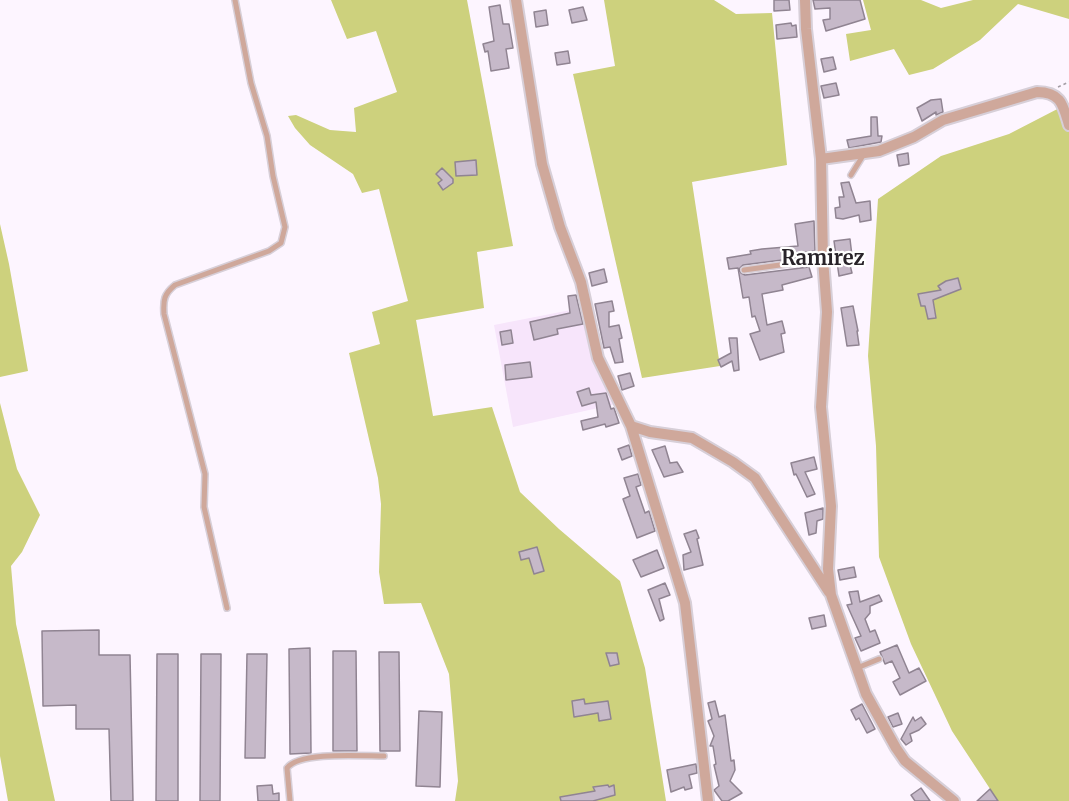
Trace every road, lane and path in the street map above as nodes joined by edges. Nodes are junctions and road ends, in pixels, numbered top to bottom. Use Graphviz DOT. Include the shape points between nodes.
graph roads {
  1 [pos="236,0"];
  2 [pos="516,0"];
  3 [pos="805,0"];
  4 [pos="1069,125"];
  5 [pos="865,153"];
  6 [pos="821,159"];
  7 [pos="851,175"];
  8 [pos="823,259"];
  9 [pos="744,270"];
  10 [pos="631,426"];
  11 [pos="831,595"];
  12 [pos="226,608"];
  13 [pos="879,659"];
  14 [pos="856,669"];
  15 [pos="384,756"];
  16 [pos="290,801"];
  17 [pos="708,801"];
  18 [pos="954,801"];
  1 -- 12 [label="lane" via="251,83 267,136 284,236 269,251 175,285 163,300 205,474 204,507"];
  2 -- 10 [label="street" via="542,164 581,282 598,358"];
  3 -- 6 [label="street"];
  4 -- 5 [label="street" via="1061,101 1046,92 1037,92 955,116 879,151"];
  5 -- 6 [label="street"];
  5 -- 7 [label="lane"];
  6 -- 8 [label="street"];
  8 -- 9 [label="lane"];
  8 -- 11 [label="street" via="827,312 821,408 831,506"];
  10 -- 11 [label="street" via="692,438 754,478"];
  10 -- 17 [label="street" via="686,603"];
  11 -- 14 [label="street"];
  13 -- 14 [label="lane"];
  14 -- 18 [label="street" via="878,717 905,761"];
  15 -- 16 [label="lane" via="353,755 291,763 287,768"];
}
